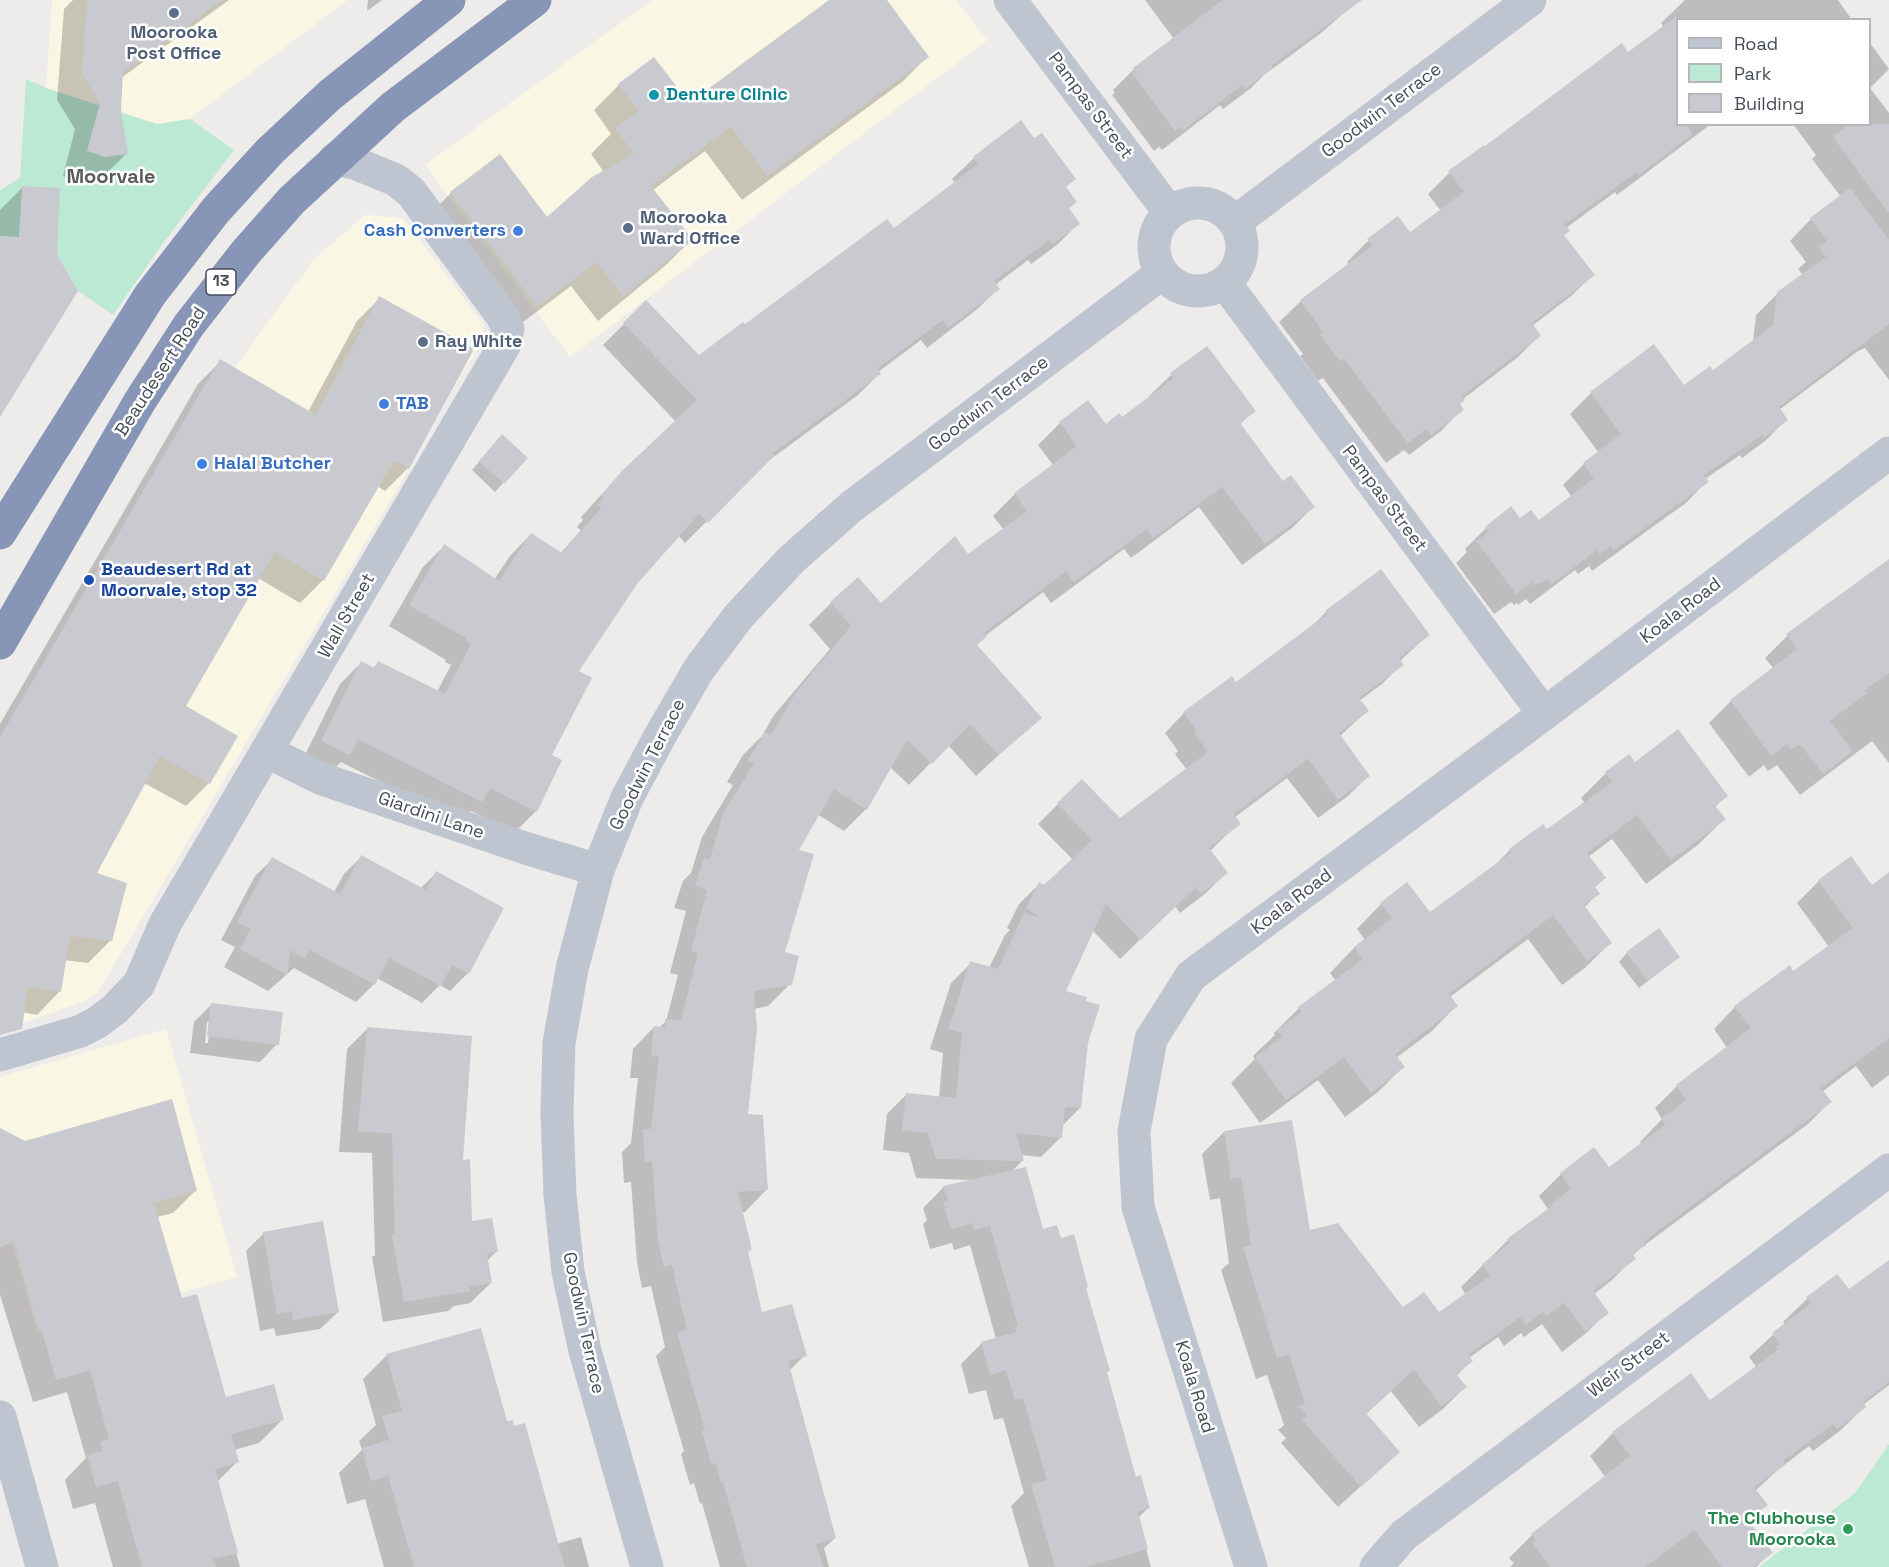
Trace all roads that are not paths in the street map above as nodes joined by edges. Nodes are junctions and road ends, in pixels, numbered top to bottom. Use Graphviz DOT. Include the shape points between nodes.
graph roads {
  1 [pos="449,0"];
  2 [pos="535,0"];
  3 [pos="1010,0"];
  4 [pos="1530,0"];
  5 [pos="335,159"];
  6 [pos="1170,213"];
  7 [pos="1235,222"];
  8 [pos="1162,273"];
  9 [pos="1226,283"];
  10 [pos="1889,453"];
  11 [pos="0,533"];
  12 [pos="0,643"];
  13 [pos="1544,714"];
  14 [pos="267,752"];
  15 [pos="598,870"];
  16 [pos="0,1055"];
  17 [pos="1889,1170"];
  18 [pos="0,1418"];
  19 [pos="42,1567"];
  20 [pos="647,1567"];
  21 [pos="1251,1567"];
  22 [pos="1376,1567"];
  1 -- 11 [label="highway" via="330,94 216,210 150,295"];
  2 -- 5 [label="highway, Beaudesert Road / 13" via="393,107"];
  3 -- 6 [label="street, Pampas Street"];
  4 -- 7 [label="street, Goodwin Terrace"];
  5 -- 12 [label="highway, Beaudesert Road / 13" via="292,200 189,325 140,401"];
  5 -- 14 [label="street, Wall Street" via="396,180 411,192 508,329 494,366"];
  6 -- 7 [label="street" via="1183,205 1212,204"];
  6 -- 8 [label="street" via="1155,235 1156,261"];
  7 -- 9 [label="street" via="1241,234 1241,261"];
  8 -- 9 [label="street" via="1185,290 1213,290"];
  8 -- 15 [label="street, Goodwin Terrace" via="851,507 791,560 738,617 699,669 627,798"];
  9 -- 13 [label="street, Pampas Street"];
  10 -- 13 [label="street, Koala Road"];
  13 -- 21 [label="street, Koala Road" via="1191,976 1151,1039 1134,1131 1138,1206"];
  14 -- 15 [label="street, Giardini Lane" via="322,779"];
  14 -- 16 [label="street, Wall Street" via="165,924 139,984 115,1009 81,1031"];
  15 -- 20 [label="street, Goodwin Terrace" via="559,1043 556,1113 560,1195 568,1272 585,1351"];
  17 -- 22 [label="street, Weir Street" via="1404,1535"];
  18 -- 19 [label="street"];
}
